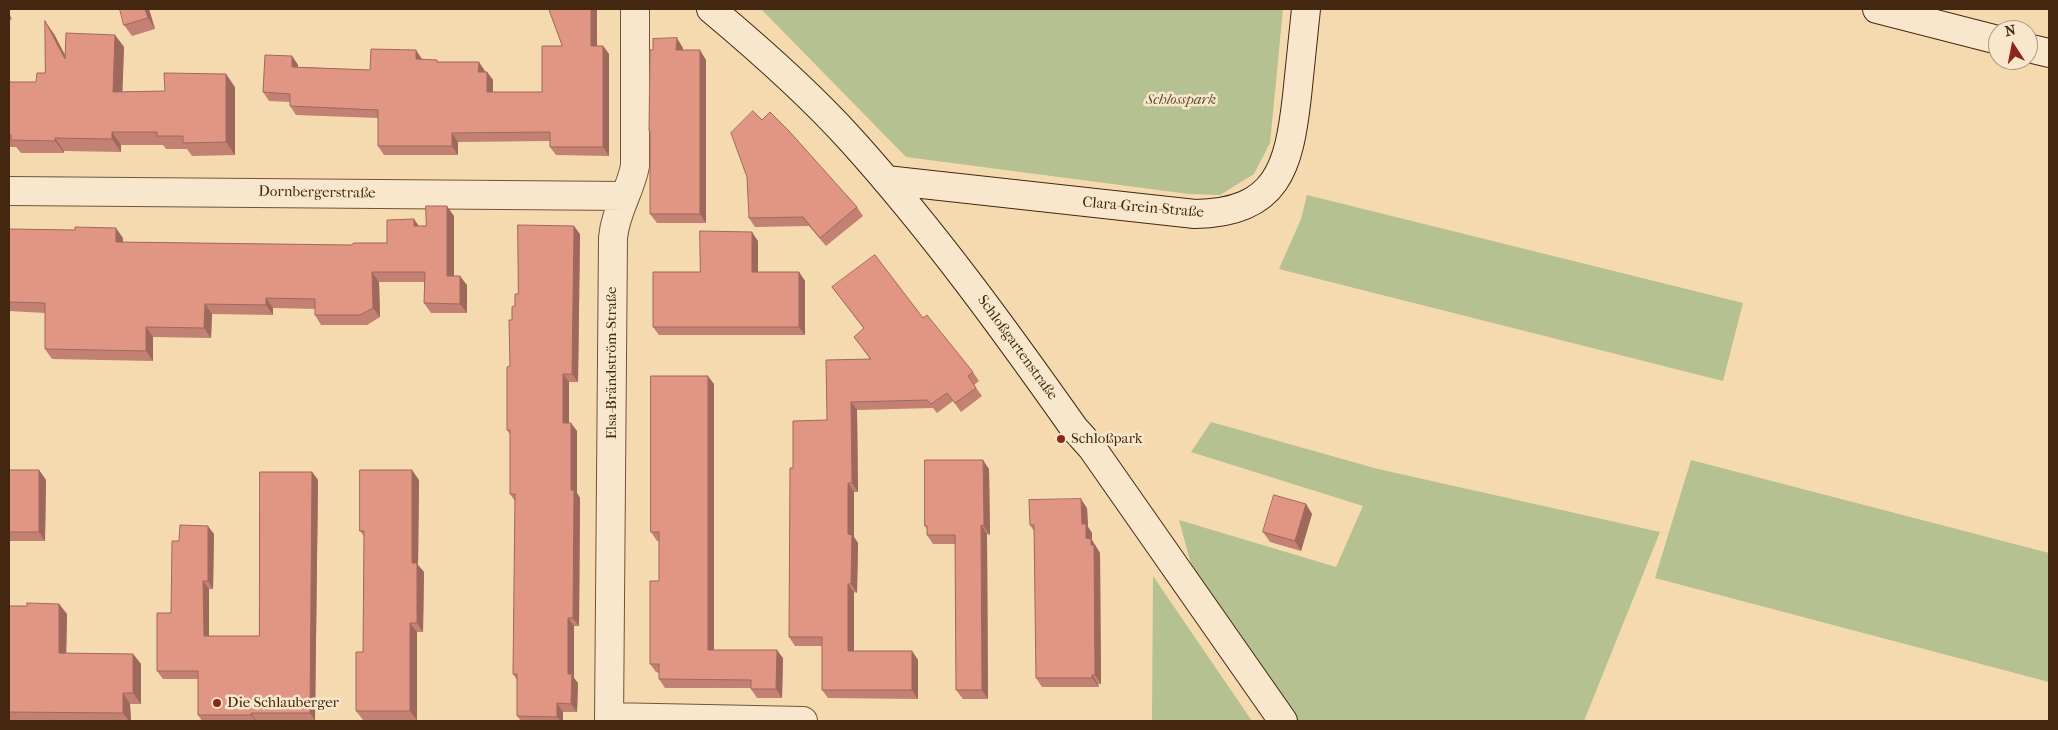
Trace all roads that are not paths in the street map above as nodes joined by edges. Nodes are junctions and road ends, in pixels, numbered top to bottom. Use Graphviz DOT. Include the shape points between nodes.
graph roads {
  1 [pos="635,9"];
  2 [pos="711,9"];
  3 [pos="1306,9"];
  4 [pos="1877,9"];
  5 [pos="1988,37"];
  6 [pos="886,180"];
  7 [pos="9,191"];
  8 [pos="625,196"];
  9 [pos="609,719"];
  10 [pos="803,721"];
  11 [pos="1283,721"];
  1 -- 8 [label="street, Elsa-Brändström-Straße" via="634,166"];
  2 -- 6 [label="street, Schloßgartenstraße" via="819,107"];
  3 -- 6 [label="street, Clara-Grein-Straße" via="1294,121 1285,162 1267,191 1241,208 1196,214"];
  4 -- 5 [label="street"];
  6 -- 11 [label="street, Schloßgartenstraße" via="938,242 1092,448"];
  7 -- 8 [label="street, Dornbergerstraße"];
  8 -- 9 [label="street, Elsa-Brändström-Straße" via="616,218 613,238"];
  9 -- 10 [label="street"];
}
